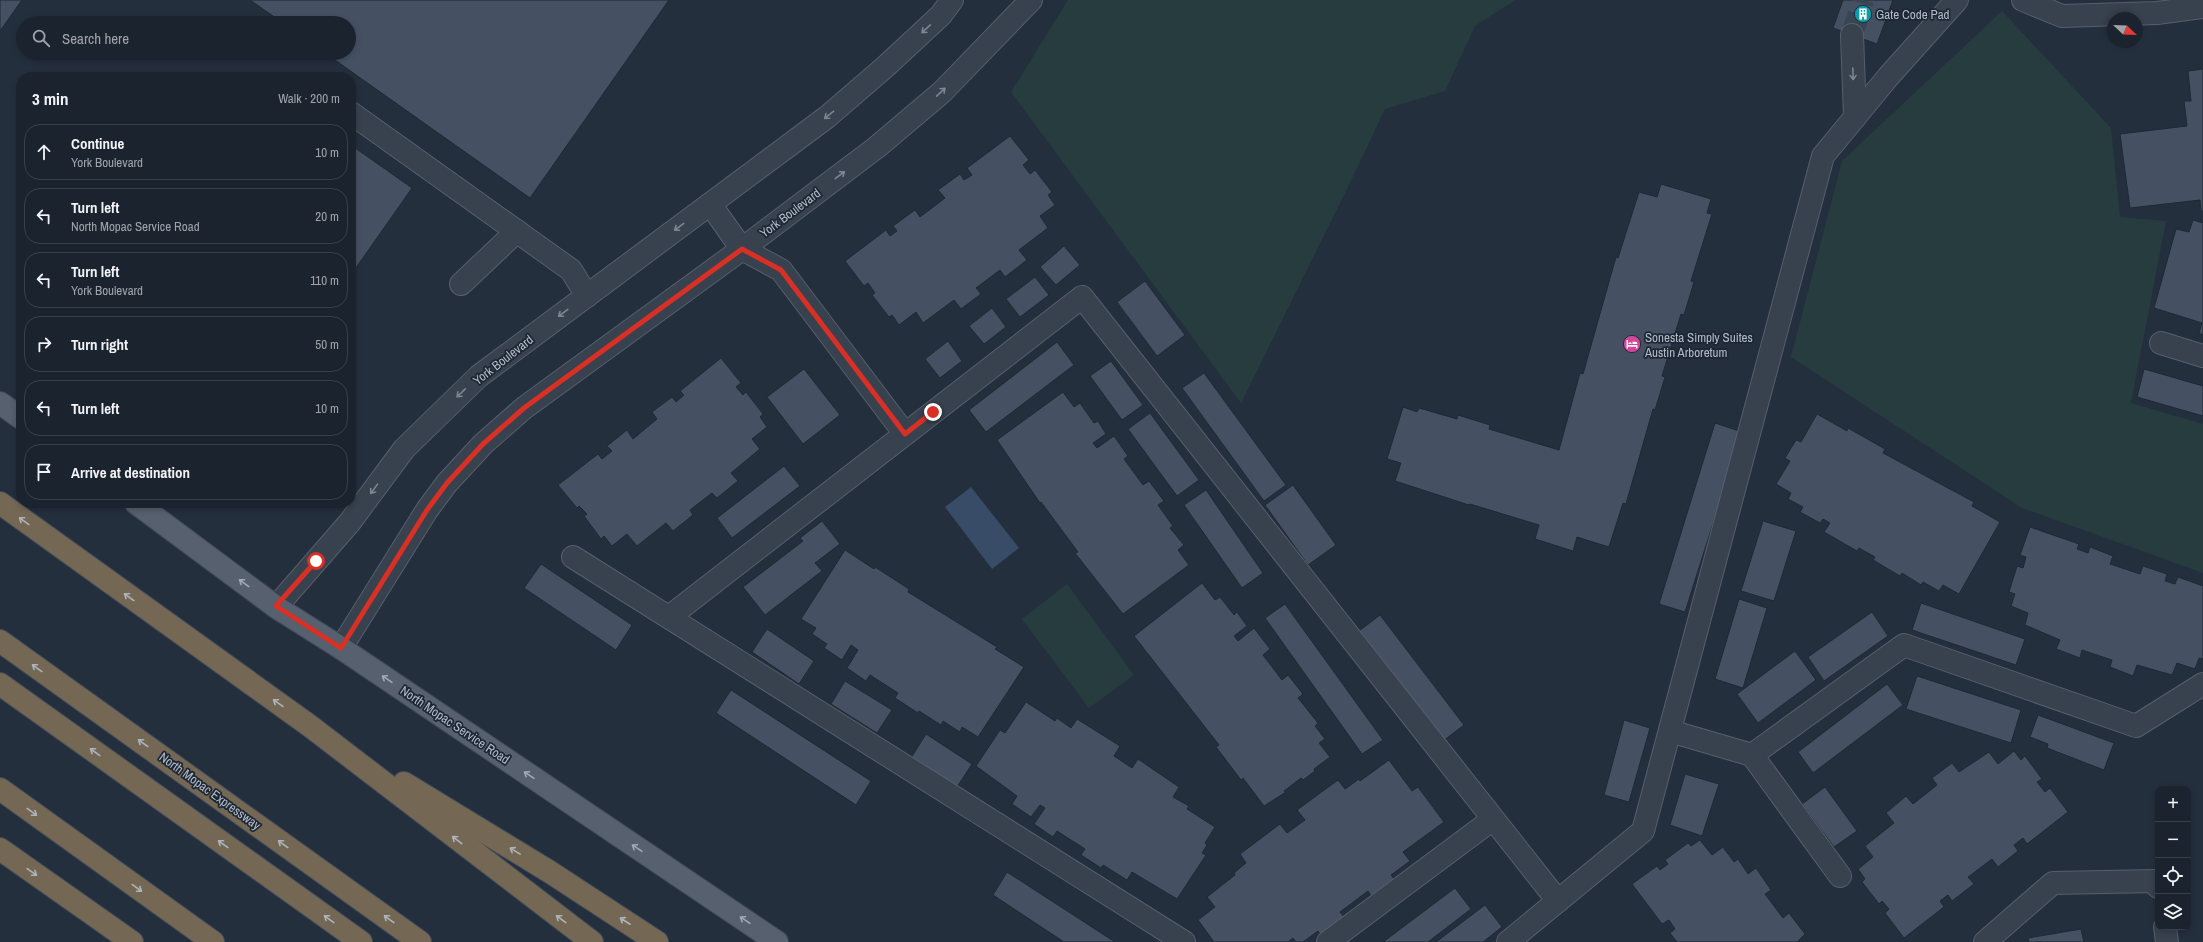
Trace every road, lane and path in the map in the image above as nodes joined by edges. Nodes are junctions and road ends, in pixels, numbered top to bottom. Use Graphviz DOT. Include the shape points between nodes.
graph roads {
  1 [pos="952,0"];
  2 [pos="1031,0"];
  3 [pos="1957,0"];
  4 [pos="2023,0"];
  5 [pos="2203,7"];
  6 [pos="1852,35"];
  7 [pos="1855,117"];
  8 [pos="356,118"];
  9 [pos="710,204"];
  10 [pos="517,231"];
  11 [pos="742,249"];
  12 [pos="461,284"];
  13 [pos="587,296"];
  14 [pos="2161,343"];
  15 [pos="2203,356"];
  16 [pos="0,403"];
  17 [pos="16,414"];
  18 [pos="905,434"];
  19 [pos="0,503"];
  20 [pos="143,508"];
  21 [pos="573,557"];
  22 [pos="276,606"];
  23 [pos="669,617"];
  24 [pos="0,641"];
  25 [pos="341,648"];
  26 [pos="0,684"];
  27 [pos="2203,684"];
  28 [pos="310,726"];
  29 [pos="1670,730"];
  30 [pos="1752,754"];
  31 [pos="0,789"];
  32 [pos="1493,819"];
  33 [pos="0,849"];
  34 [pos="1840,876"];
  35 [pos="2155,881"];
  36 [pos="1558,902"];
  37 [pos="2165,930"];
  38 [pos="132,942"];
  39 [pos="213,942"];
  40 [pos="361,942"];
  41 [pos="420,942"];
  42 [pos="592,942"];
  43 [pos="657,942"];
  44 [pos="778,942"];
  45 [pos="1184,942"];
  46 [pos="1328,942"];
  47 [pos="1508,942"];
  48 [pos="1985,942"];
  49 [pos="2167,942"];
  1 -- 9 [label="street, York Boulevard, one-way" via="941,15 838,108"];
  11 -- 2 [label="street, York Boulevard, one-way" via="877,147 942,92"];
  3 -- 7 [label="street"];
  4 -- 5 [label="street" via="2062,16 2157,13"];
  6 -- 7 [label="street, one-way"];
  7 -- 29 [label="street" via="1823,156"];
  8 -- 10 [label="street"];
  9 -- 11 [label="street"];
  9 -- 13 [label="street, York Boulevard, one-way"];
  10 -- 12 [label="street"];
  10 -- 13 [label="street" via="571,270"];
  11 -- 18 [label="street" via="781,270"];
  11 -- 25 [label="street, York Boulevard" via="524,408 483,444 447,483 427,510"];
  13 -- 22 [label="street, York Boulevard, one-way" via="479,376 404,450 350,522"];
  14 -- 15 [label="street"];
  16 -- 17 [label="main road"];
  18 -- 23 [label="street"];
  18 -- 32 [label="street" via="1082,297"];
  28 -- 19 [label="highway, one-way"];
  22 -- 20 [label="main road, North Mopac Service Road, one-way"];
  21 -- 23 [label="street"];
  22 -- 25 [label="main road, North Mopac Service Road"];
  23 -- 45 [label="street"];
  41 -- 24 [label="highway, North Mopac Expressway, one-way"];
  44 -- 25 [label="main road, North Mopac Service Road, one-way"];
  40 -- 26 [label="highway, one-way"];
  27 -- 30 [label="street" via="2136,726 1904,645"];
  42 -- 28 [label="highway, one-way"];
  43 -- 28 [label="highway, one-way" via="550,872"];
  29 -- 30 [label="street"];
  29 -- 36 [label="street" via="1643,831"];
  30 -- 34 [label="street"];
  31 -- 39 [label="highway, one-way"];
  32 -- 36 [label="street"];
  32 -- 46 [label="street"];
  33 -- 38 [label="highway, one-way"];
  35 -- 48 [label="street" via="2052,883"];
  36 -- 47 [label="street"];
  37 -- 49 [label="street"];
}
